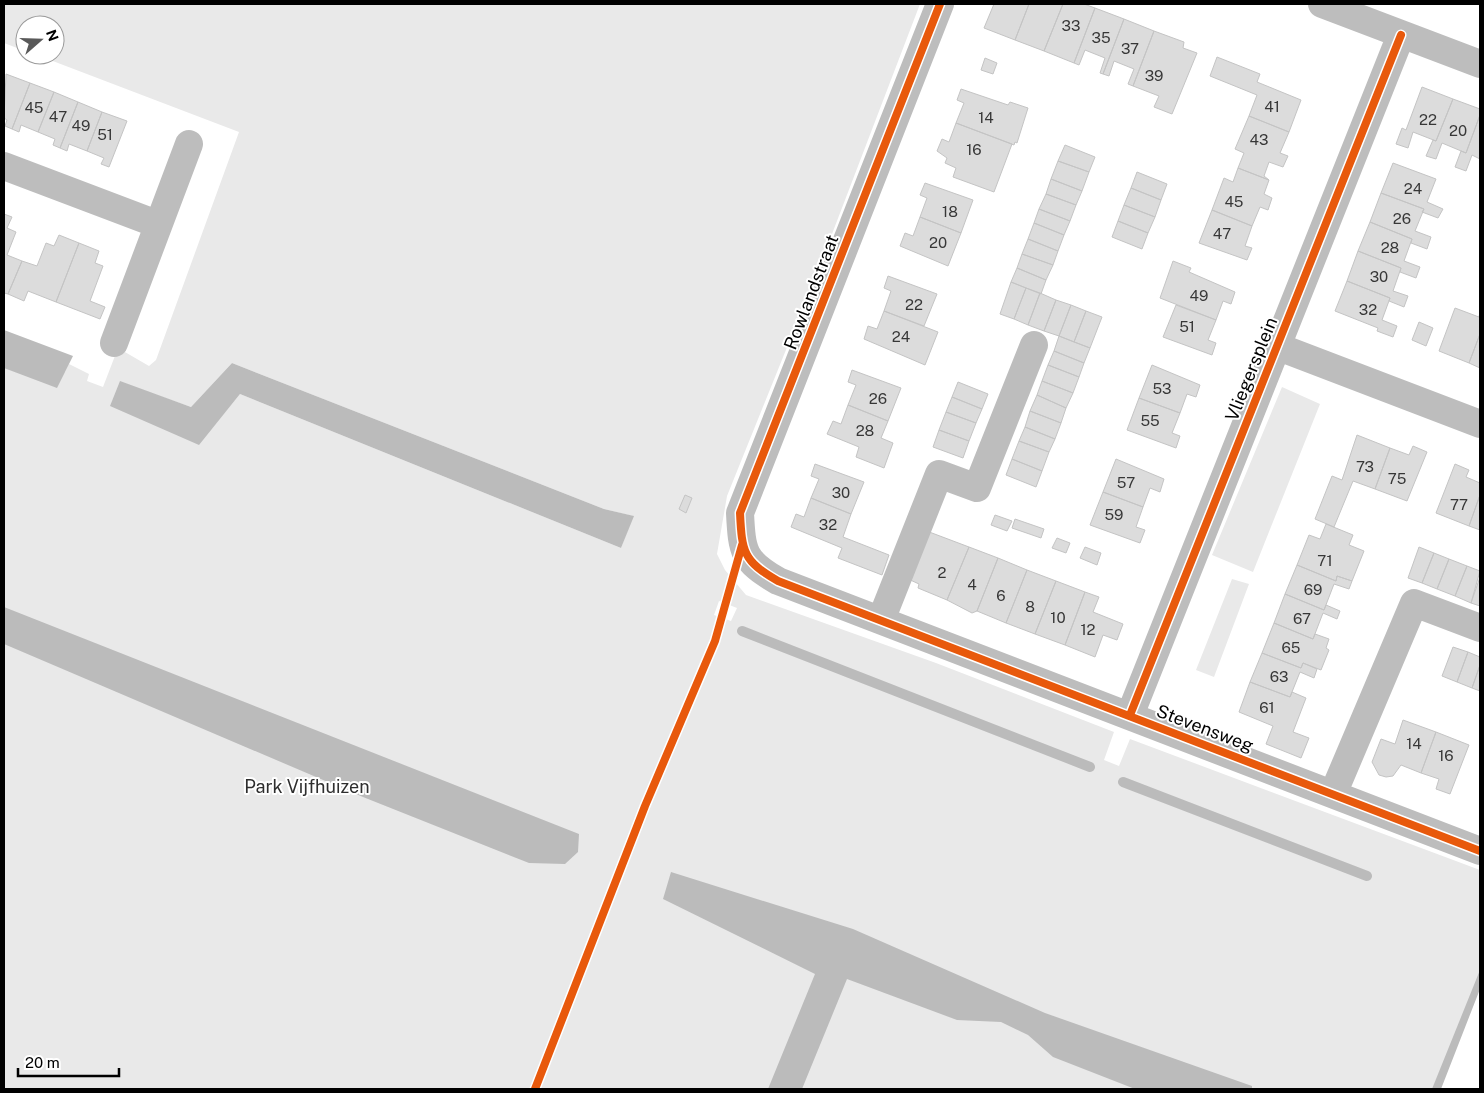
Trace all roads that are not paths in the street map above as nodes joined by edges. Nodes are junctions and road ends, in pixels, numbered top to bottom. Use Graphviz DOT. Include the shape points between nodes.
graph roads {
  1 [pos="940,4"];
  2 [pos="1322,4"];
  3 [pos="1401,35"];
  4 [pos="1480,64"];
  5 [pos="190,144"];
  6 [pos="4,166"];
  7 [pos="157,224"];
  8 [pos="114,343"];
  9 [pos="1034,345"];
  10 [pos="1276,346"];
  11 [pos="1480,424"];
  12 [pos="778,581"];
  13 [pos="881,620"];
  14 [pos="1480,628"];
  15 [pos="1130,715"];
  16 [pos="1334,794"];
  17 [pos="1480,851"];
  1 -- 12 [label="street, Rowlandstraat" via="740,513 742,545 755,568"];
  2 -- 3 [label="street"];
  3 -- 4 [label="street"];
  3 -- 10 [label="street, Vliegersplein"];
  5 -- 7 [label="street"];
  6 -- 7 [label="street"];
  7 -- 8 [label="street"];
  9 -- 13 [label="street" via="977,488 939,474"];
  10 -- 11 [label="street, Vliegersplein"];
  10 -- 15 [label="street, Vliegersplein"];
  12 -- 13 [label="street, Stevensweg"];
  13 -- 15 [label="street, Stevensweg"];
  14 -- 16 [label="street" via="1414,604"];
  15 -- 16 [label="street, Stevensweg"];
  16 -- 17 [label="street, Stevensweg"];
}
